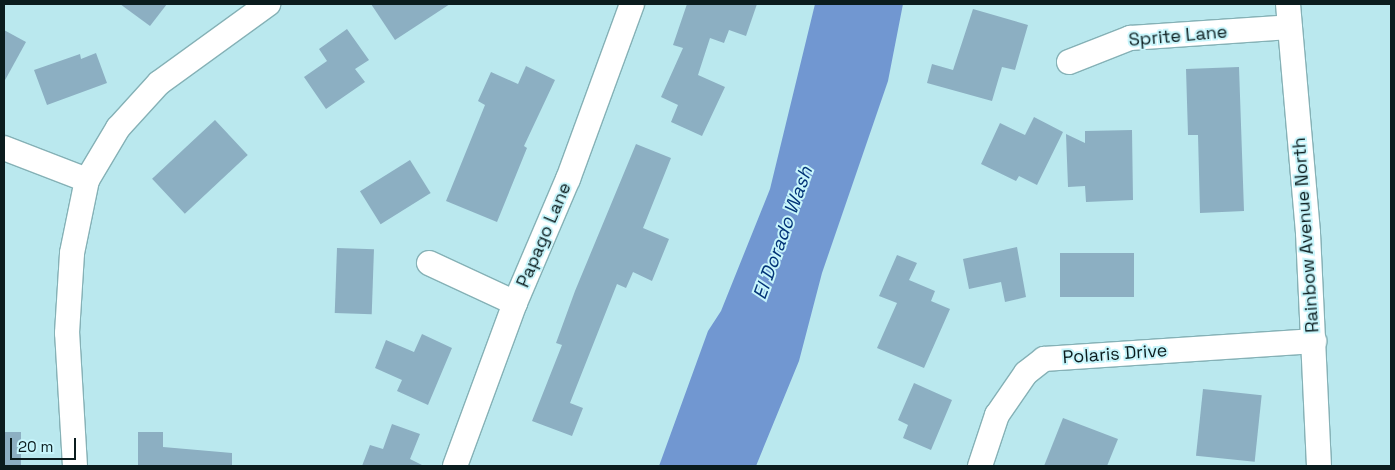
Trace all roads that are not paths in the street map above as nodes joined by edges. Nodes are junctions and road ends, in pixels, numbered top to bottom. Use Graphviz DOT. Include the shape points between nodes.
graph roads {
  1 [pos="268,4"];
  2 [pos="632,4"];
  3 [pos="1288,4"];
  4 [pos="1290,27"];
  5 [pos="1070,62"];
  6 [pos="4,148"];
  7 [pos="87,180"];
  8 [pos="429,264"];
  9 [pos="515,303"];
  10 [pos="1314,341"];
  11 [pos="75,466"];
  12 [pos="455,466"];
  13 [pos="980,466"];
  14 [pos="1319,466"];
  1 -- 7 [label="street" via="160,83 118,128"];
  2 -- 9 [label="street, Papago Lane" via="568,179"];
  3 -- 4 [label="street, Rainbow Avenue North"];
  4 -- 5 [label="street, Sprite Lane" via="1130,38"];
  4 -- 10 [label="street, Rainbow Avenue North"];
  6 -- 7 [label="street"];
  7 -- 11 [label="street" via="72,252 67,333"];
  8 -- 9 [label="street"];
  9 -- 12 [label="street, Papago Lane"];
  10 -- 13 [label="street, Polaris Drive" via="1044,359 1015,385 997,415"];
  10 -- 14 [label="street, Rainbow Avenue North"];
}
